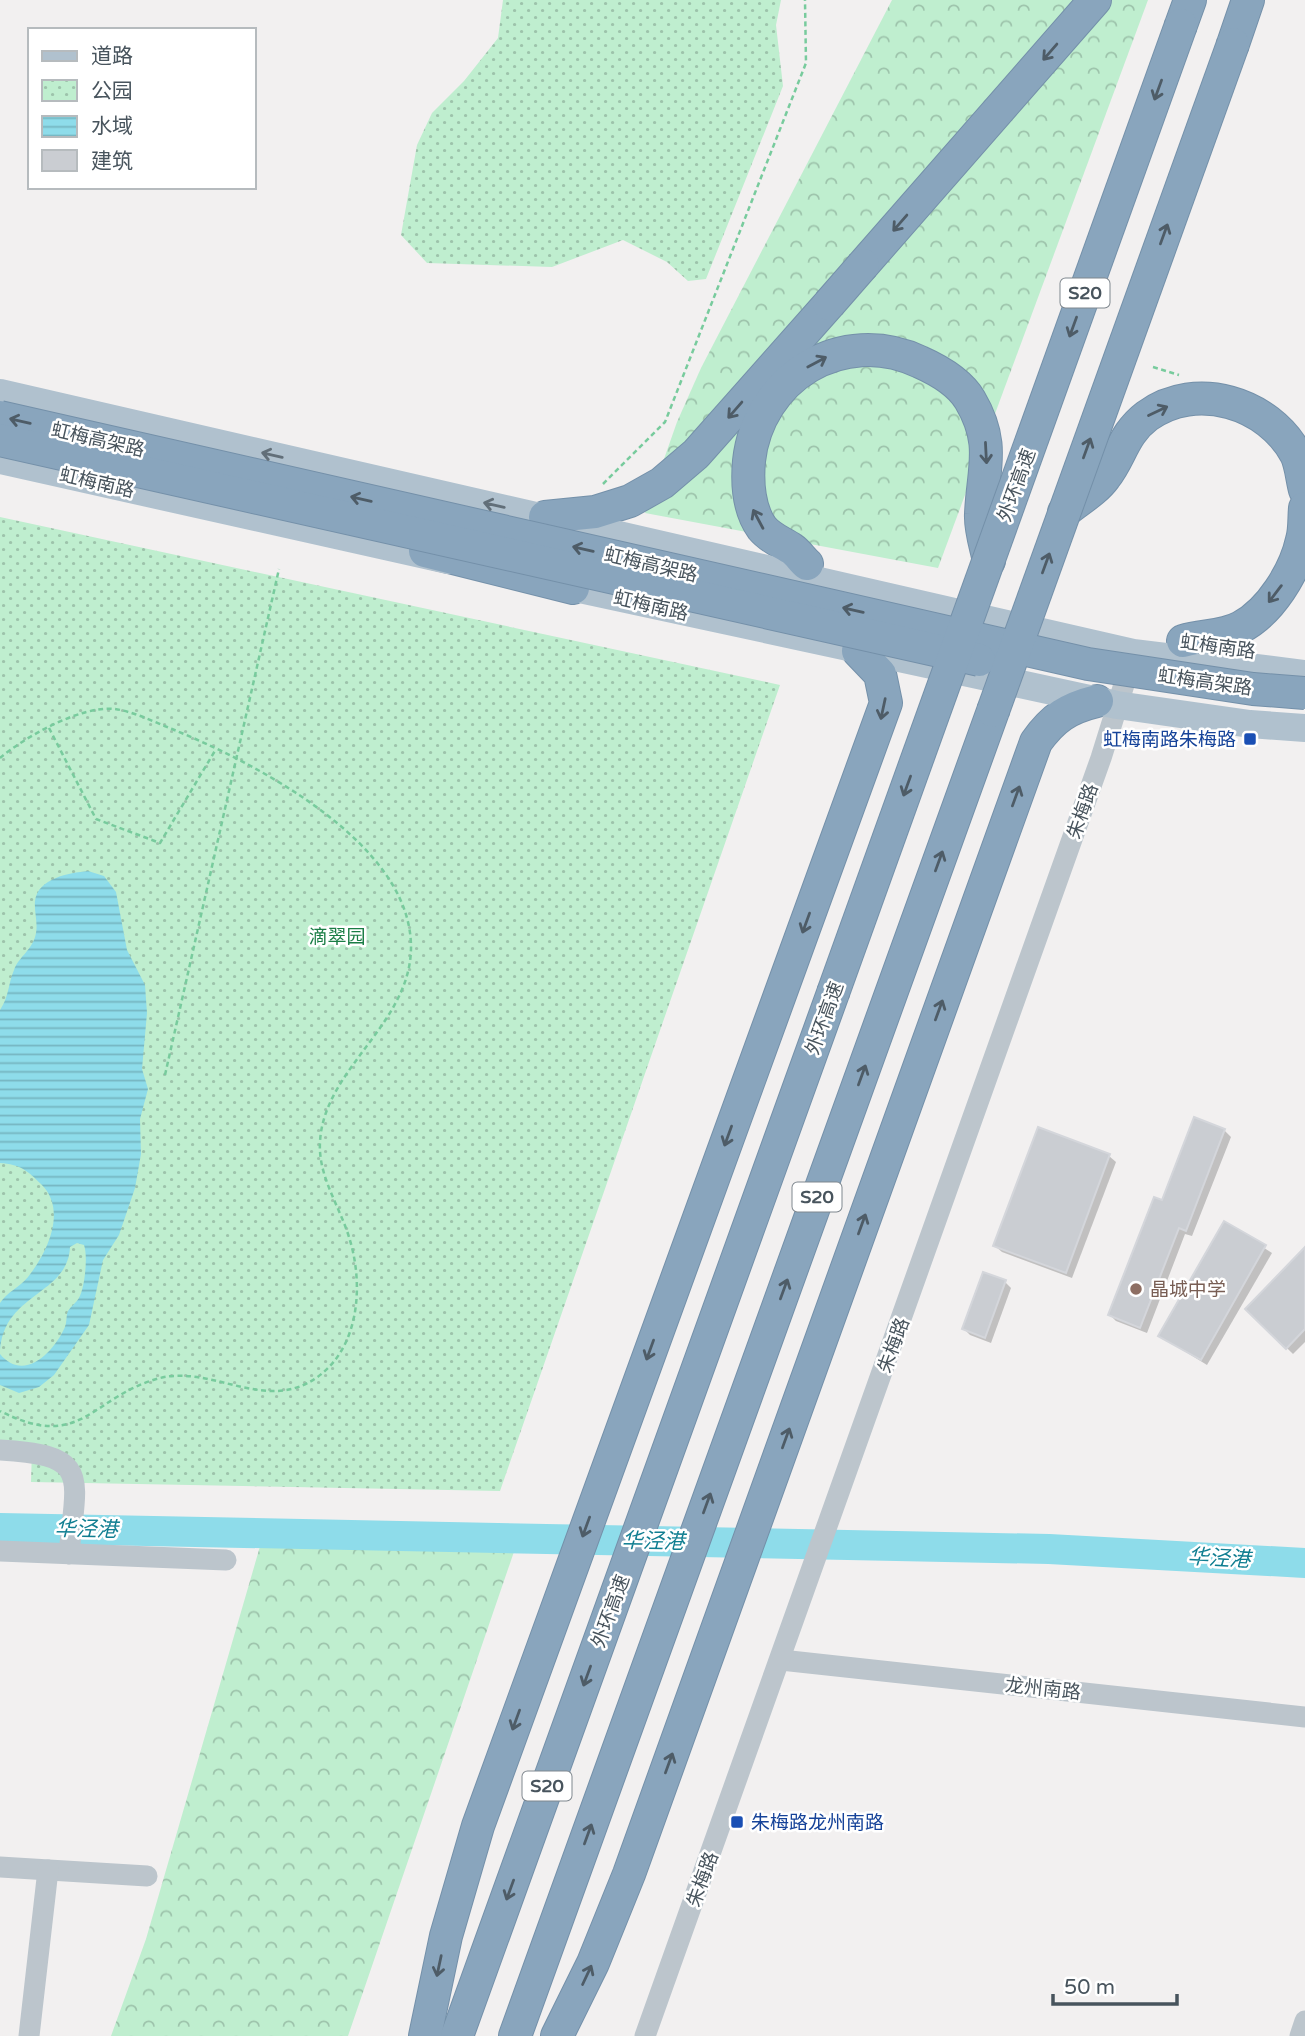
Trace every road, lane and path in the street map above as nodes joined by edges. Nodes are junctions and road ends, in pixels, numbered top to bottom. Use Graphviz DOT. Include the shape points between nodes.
graph roads {
  1 [pos="805,0"];
  2 [pos="1095,0"];
  3 [pos="1248,0"];
  4 [pos="1186,13"];
  5 [pos="0,393"];
  6 [pos="0,417"];
  7 [pos="0,440"];
  8 [pos="0,452"];
  9 [pos="0,460"];
  10 [pos="597,489"];
  11 [pos="1305,490"];
  12 [pos="1305,508"];
  13 [pos="1064,512"];
  14 [pos="545,517"];
  15 [pos="598,529"];
  16 [pos="989,561"];
  17 [pos="807,564"];
  18 [pos="279,569"];
  19 [pos="573,588"];
  20 [pos="1184,641"];
  21 [pos="858,651"];
  22 [pos="1133,653"];
  23 [pos="1305,656"];
  24 [pos="1305,674"];
  25 [pos="1305,693"];
  26 [pos="1107,703"];
  27 [pos="1305,712"];
  28 [pos="49,728"];
  29 [pos="1305,728"];
  30 [pos="216,749"];
  31 [pos="0,758"];
  32 [pos="236,759"];
  33 [pos="165,1075"];
  34 [pos="0,1411"];
  35 [pos="0,1450"];
  36 [pos="0,1551"];
  37 [pos="69,1554"];
  38 [pos="226,1560"];
  39 [pos="781,1660"];
  40 [pos="1305,1717"];
  41 [pos="0,1867"];
  42 [pos="48,1870"];
  43 [pos="147,1876"];
  44 [pos="1305,2021"];
  45 [pos="29,2036"];
  46 [pos="425,2036"];
  47 [pos="457,2036"];
  48 [pos="515,2036"];
  49 [pos="557,2036"];
  50 [pos="645,2036"];
  51 [pos="1300,2036"];
  1 -- 10 [label="path" via="806,63 665,422"];
  2 -- 14 [label="highway, one-way, bridge" via="696,454 662,483 630,501 595,512"];
  13 -- 3 [label="highway, S20, one-way, bridge"];
  4 -- 16 [label="highway, 外环高速 / S20, one-way, bridge"];
  14 -- 5 [label="main road, 虹梅南路, one-way"];
  25 -- 6 [label="highway, 虹梅高架路, one-way, bridge" via="1088,664"];
  7 -- 27 [label="highway, 虹梅高架路, bridge" via="1086,683"];
  8 -- 19 [label="highway" via="284,515"];
  9 -- 19 [label="main road, 虹梅南路"];
  13 -- 11 [label="highway, one-way" via="1105,477 1122,443 1148,416 1181,400 1215,399 1246,408 1275,426 1296,455"];
  12 -- 20 [label="highway, one-way" via="1302,541 1288,577 1264,609 1242,627"];
  48 -- 13 [label="highway, S20, one-way, bridge"];
  14 -- 15 [label="main road, 虹梅南路"];
  15 -- 17 [label="main road, 虹梅南路" via="645,530"];
  15 -- 22 [label="main road, 虹梅南路"];
  17 -- 16 [label="highway, one-way" via="762,527 752,507 747,478 751,440 766,406 796,373 829,355 869,349 906,355 940,371 969,398 985,434 987,473 980,515"];
  16 -- 47 [label="highway, 外环高速 / S20, one-way, bridge"];
  17 -- 20 [label="main road, 虹梅南路"];
  18 -- 32 [label="path"];
  19 -- 21 [label="main road, 虹梅南路"];
  20 -- 23 [label="main road, 虹梅南路"];
  21 -- 26 [label="main road, 虹梅南路"];
  21 -- 46 [label="highway, one-way" via="880,674 886,703 466,1863"];
  22 -- 24 [label="main road, 虹梅南路"];
  22 -- 26 [label="street, 朱梅路"];
  26 -- 29 [label="main road, 虹梅南路"];
  26 -- 39 [label="street, 朱梅路"];
  49 -- 26 [label="highway, one-way" via="608,1930 1036,742 1051,721 1072,707"];
  28 -- 30 [label="path" via="91,710 114,709"];
  28 -- 30 [label="path" via="96,819 160,843"];
  28 -- 31 [label="path"];
  30 -- 32 [label="path"];
  32 -- 33 [label="path"];
  32 -- 34 [label="path" via="311,806 367,852 388,877 407,917 410,949 405,986 335,1096 323,1119 320,1139 324,1175 350,1239 355,1268 351,1336 316,1379 300,1387 276,1392 180,1376 160,1378 67,1427 20,1422"];
  35 -- 37 [label="street" via="41,1452 61,1460 72,1471"];
  36 -- 37 [label="street"];
  37 -- 38 [label="street"];
  39 -- 40 [label="street, 龙州南路"];
  39 -- 50 [label="street, 朱梅路"];
  41 -- 42 [label="street"];
  42 -- 43 [label="street"];
  42 -- 45 [label="street"];
  44 -- 51 [label="street"];
}
